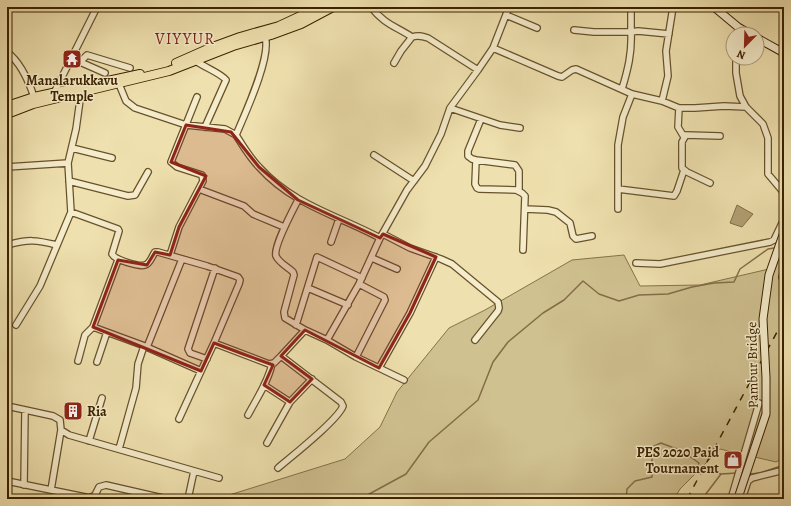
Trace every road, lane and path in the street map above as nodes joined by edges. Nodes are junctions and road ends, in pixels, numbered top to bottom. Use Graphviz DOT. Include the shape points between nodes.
graph roads {
  1 [pos="97,7"];
  2 [pos="333,7"];
  3 [pos="371,7"];
  4 [pos="509,7"];
  5 [pos="631,7"];
  6 [pos="673,7"];
  7 [pos="714,7"];
  8 [pos="317,9"];
  9 [pos="506,15"];
  10 [pos="733,26"];
  11 [pos="537,28"];
  12 [pos="574,30"];
  13 [pos="631,32"];
  14 [pos="668,34"];
  15 [pos="265,37"];
  16 [pos="412,37"];
  17 [pos="765,42"];
  18 [pos="493,48"];
  19 [pos="7,52"];
  20 [pos="784,53"];
  21 [pos="71,58"];
  22 [pos="196,61"];
  23 [pos="80,62"];
  24 [pos="394,63"];
  25 [pos="736,66"];
  26 [pos="130,68"];
  27 [pos="478,70"];
  28 [pos="105,73"];
  29 [pos="120,84"];
  30 [pos="622,89"];
  31 [pos="54,93"];
  32 [pos="81,93"];
  33 [pos="632,94"];
  34 [pos="197,97"];
  35 [pos="34,98"];
  36 [pos="45,98"];
  37 [pos="662,101"];
  38 [pos="7,107"];
  39 [pos="746,107"];
  40 [pos="450,108"];
  41 [pos="679,108"];
  42 [pos="7,114"];
  43 [pos="481,120"];
  44 [pos="186,126"];
  45 [pos="205,127"];
  46 [pos="520,128"];
  47 [pos="236,135"];
  48 [pos="720,136"];
  49 [pos="684,137"];
  50 [pos="72,148"];
  51 [pos="374,154"];
  52 [pos="112,158"];
  53 [pos="476,160"];
  54 [pos="68,163"];
  55 [pos="7,167"];
  56 [pos="684,170"];
  57 [pos="148,172"];
  58 [pos="414,180"];
  59 [pos="69,181"];
  60 [pos="710,182"];
  61 [pos="199,189"];
  62 [pos="618,189"];
  63 [pos="519,191"];
  64 [pos="784,193"];
  65 [pos="298,200"];
  66 [pos="525,209"];
  67 [pos="618,209"];
  68 [pos="71,212"];
  69 [pos="339,219"];
  70 [pos="784,219"];
  71 [pos="284,227"];
  72 [pos="784,232"];
  73 [pos="381,236"];
  74 [pos="592,236"];
  75 [pos="330,242"];
  76 [pos="58,244"];
  77 [pos="7,245"];
  78 [pos="523,250"];
  79 [pos="170,255"];
  80 [pos="436,257"];
  81 [pos="372,258"];
  82 [pos="182,259"];
  83 [pos="118,260"];
  84 [pos="636,263"];
  85 [pos="215,268"];
  86 [pos="397,269"];
  87 [pos="784,269"];
  88 [pos="782,277"];
  89 [pos="362,278"];
  90 [pos="359,284"];
  91 [pos="308,288"];
  92 [pos="348,305"];
  93 [pos="16,325"];
  94 [pos="296,325"];
  95 [pos="93,327"];
  96 [pos="305,330"];
  97 [pos="107,332"];
  98 [pos="327,340"];
  99 [pos="475,340"];
  100 [pos="214,343"];
  101 [pos="145,347"];
  102 [pos="281,356"];
  103 [pos="356,357"];
  104 [pos="207,359"];
  105 [pos="78,361"];
  106 [pos="96,362"];
  107 [pos="272,364"];
  108 [pos="379,368"];
  109 [pos="201,371"];
  110 [pos="312,379"];
  111 [pos="404,380"];
  112 [pos="264,385"];
  113 [pos="102,398"];
  114 [pos="290,402"];
  115 [pos="760,403"];
  116 [pos="7,406"];
  117 [pos="25,410"];
  118 [pos="248,415"];
  119 [pos="179,419"];
  120 [pos="61,430"];
  121 [pos="89,441"];
  122 [pos="267,443"];
  123 [pos="119,449"];
  124 [pos="278,468"];
  125 [pos="784,470"];
  126 [pos="194,471"];
  127 [pos="219,478"];
  128 [pos="7,481"];
  129 [pos="784,482"];
  130 [pos="24,485"];
  131 [pos="51,490"];
  132 [pos="784,493"];
  133 [pos="739,498"];
  134 [pos="167,499"];
  135 [pos="188,499"];
  136 [pos="731,499"];
  1 -- 21 [label="street"];
  2 -- 8 [label="main road"];
  3 -- 16 [label="street" via="389,25"];
  4 -- 9 [label="street"];
  5 -- 13 [label="street"];
  6 -- 14 [label="street"];
  7 -- 10 [label="main road"];
  8 -- 15 [label="main road" via="301,24"];
  8 -- 31 [label="main road" via="279,26 240,37 166,67"];
  9 -- 11 [label="street"];
  9 -- 18 [label="street"];
  12 -- 13 [label="street"];
  13 -- 14 [label="street"];
  13 -- 30 [label="street" via="630,63"];
  14 -- 37 [label="street" via="668,76"];
  15 -- 22 [label="main road" via="233,46"];
  15 -- 47 [label="street" via="267,44 258,83"];
  16 -- 24 [label="street"];
  16 -- 27 [label="street" via="428,38"];
  17 -- 20 [label="main road"];
  18 -- 27 [label="street"];
  18 -- 30 [label="street" via="558,76 562,77 576,69"];
  19 -- 35 [label="street" via="19,65"];
  21 -- 23 [label="street"];
  21 -- 31 [label="street"];
  22 -- 29 [label="main road"];
  22 -- 45 [label="street" via="226,80"];
  23 -- 26 [label="street" via="88,55"];
  23 -- 28 [label="street"];
  25 -- 39 [label="street" via="740,96"];
  27 -- 40 [label="street"];
  29 -- 32 [label="main road"];
  29 -- 44 [label="street" via="130,105"];
  30 -- 33 [label="street"];
  31 -- 36 [label="main road"];
  32 -- 36 [label="main road"];
  32 -- 50 [label="street"];
  33 -- 37 [label="street"];
  33 -- 62 [label="street" via="623,117 618,145"];
  34 -- 44 [label="street"];
  35 -- 36 [label="main road"];
  35 -- 38 [label="main road"];
  36 -- 42 [label="main road"];
  37 -- 41 [label="street"];
  39 -- 41 [label="street"];
  39 -- 64 [label="street" via="763,124 768,138 768,174"];
  40 -- 43 [label="street"];
  40 -- 58 [label="street" via="441,134 425,166"];
  41 -- 49 [label="street" via="678,127"];
  43 -- 46 [label="street"];
  43 -- 53 [label="street" via="468,154"];
  44 -- 45 [label="street"];
  44 -- 61 [label="street" via="171,162 176,167 202,175 203,181"];
  45 -- 47 [label="street" via="225,129"];
  47 -- 65 [label="street" via="258,167"];
  48 -- 49 [label="street" via="690,134"];
  49 -- 56 [label="street" via="681,162"];
  50 -- 52 [label="street"];
  50 -- 54 [label="street"];
  51 -- 58 [label="street"];
  53 -- 63 [label="street" via="515,164 518,170"];
  53 -- 63 [label="street" via="476,188"];
  54 -- 55 [label="street"];
  54 -- 59 [label="street"];
  56 -- 60 [label="street"];
  56 -- 62 [label="street" via="674,196"];
  57 -- 59 [label="street" via="133,196"];
  58 -- 73 [label="street"];
  59 -- 68 [label="street"];
  61 -- 71 [label="street" via="244,206 254,214"];
  61 -- 79 [label="street" via="179,228"];
  62 -- 67 [label="street"];
  63 -- 66 [label="street" via="524,196"];
  65 -- 69 [label="street"];
  65 -- 71 [label="street"];
  66 -- 74 [label="street" via="556,212 570,223 576,239"];
  66 -- 78 [label="street"];
  68 -- 76 [label="street"];
  68 -- 83 [label="street" via="118,229 112,254"];
  69 -- 73 [label="street"];
  69 -- 75 [label="street"];
  70 -- 84 [label="street" via="774,240 770,242 660,264"];
  71 -- 94 [label="street" via="276,253 278,259 294,275 284,315"];
  72 -- 133 [label="main road, Pambur Bridge, bridge" via="769,275 763,319 766,414"];
  73 -- 80 [label="street"];
  73 -- 81 [label="street"];
  76 -- 77 [label="street" via="24,240"];
  76 -- 93 [label="street" via="40,286"];
  79 -- 82 [label="street"];
  79 -- 83 [label="street" via="155,252 148,264 141,266"];
  80 -- 99 [label="street" via="452,264 498,302 498,311"];
  80 -- 108 [label="street" via="410,313"];
  81 -- 86 [label="street"];
  81 -- 89 [label="street"];
  82 -- 85 [label="street"];
  82 -- 101 [label="street"];
  83 -- 95 [label="street"];
  85 -- 100 [label="street" via="235,275 240,280"];
  85 -- 104 [label="street" via="188,349 190,353"];
  87 -- 88 [label="street"];
  89 -- 90 [label="street"];
  89 -- 91 [label="street" via="318,257"];
  90 -- 92 [label="street"];
  90 -- 103 [label="street" via="384,297 385,300"];
  91 -- 92 [label="street"];
  91 -- 94 [label="street"];
  92 -- 98 [label="street"];
  94 -- 96 [label="street"];
  95 -- 97 [label="street"];
  95 -- 105 [label="street" via="85,335"];
  96 -- 98 [label="street"];
  96 -- 102 [label="street"];
  97 -- 101 [label="street"];
  97 -- 106 [label="street"];
  98 -- 103 [label="street"];
  100 -- 104 [label="street"];
  100 -- 107 [label="street"];
  101 -- 109 [label="street"];
  101 -- 123 [label="street" via="138,364 136,388"];
  102 -- 107 [label="street"];
  102 -- 110 [label="street"];
  103 -- 108 [label="street"];
  104 -- 109 [label="street"];
  107 -- 112 [label="street"];
  108 -- 111 [label="street"];
  109 -- 119 [label="street"];
  110 -- 114 [label="street"];
  110 -- 124 [label="street" via="343,406 327,425"];
  112 -- 114 [label="street"];
  112 -- 118 [label="street"];
  113 -- 121 [label="street"];
  114 -- 122 [label="street"];
  115 -- 136 [label="street"];
  116 -- 117 [label="street"];
  117 -- 120 [label="street" via="58,418"];
  117 -- 130 [label="street"];
  120 -- 121 [label="street"];
  120 -- 131 [label="street"];
  121 -- 123 [label="street"];
  123 -- 126 [label="street"];
  125 -- 133 [label="street" via="752,478"];
  126 -- 127 [label="street"];
  126 -- 135 [label="street"];
  128 -- 130 [label="street"];
  129 -- 132 [label="street"];
  130 -- 131 [label="street"];
  131 -- 134 [label="street" via="90,498 99,487 106,485"];
}
